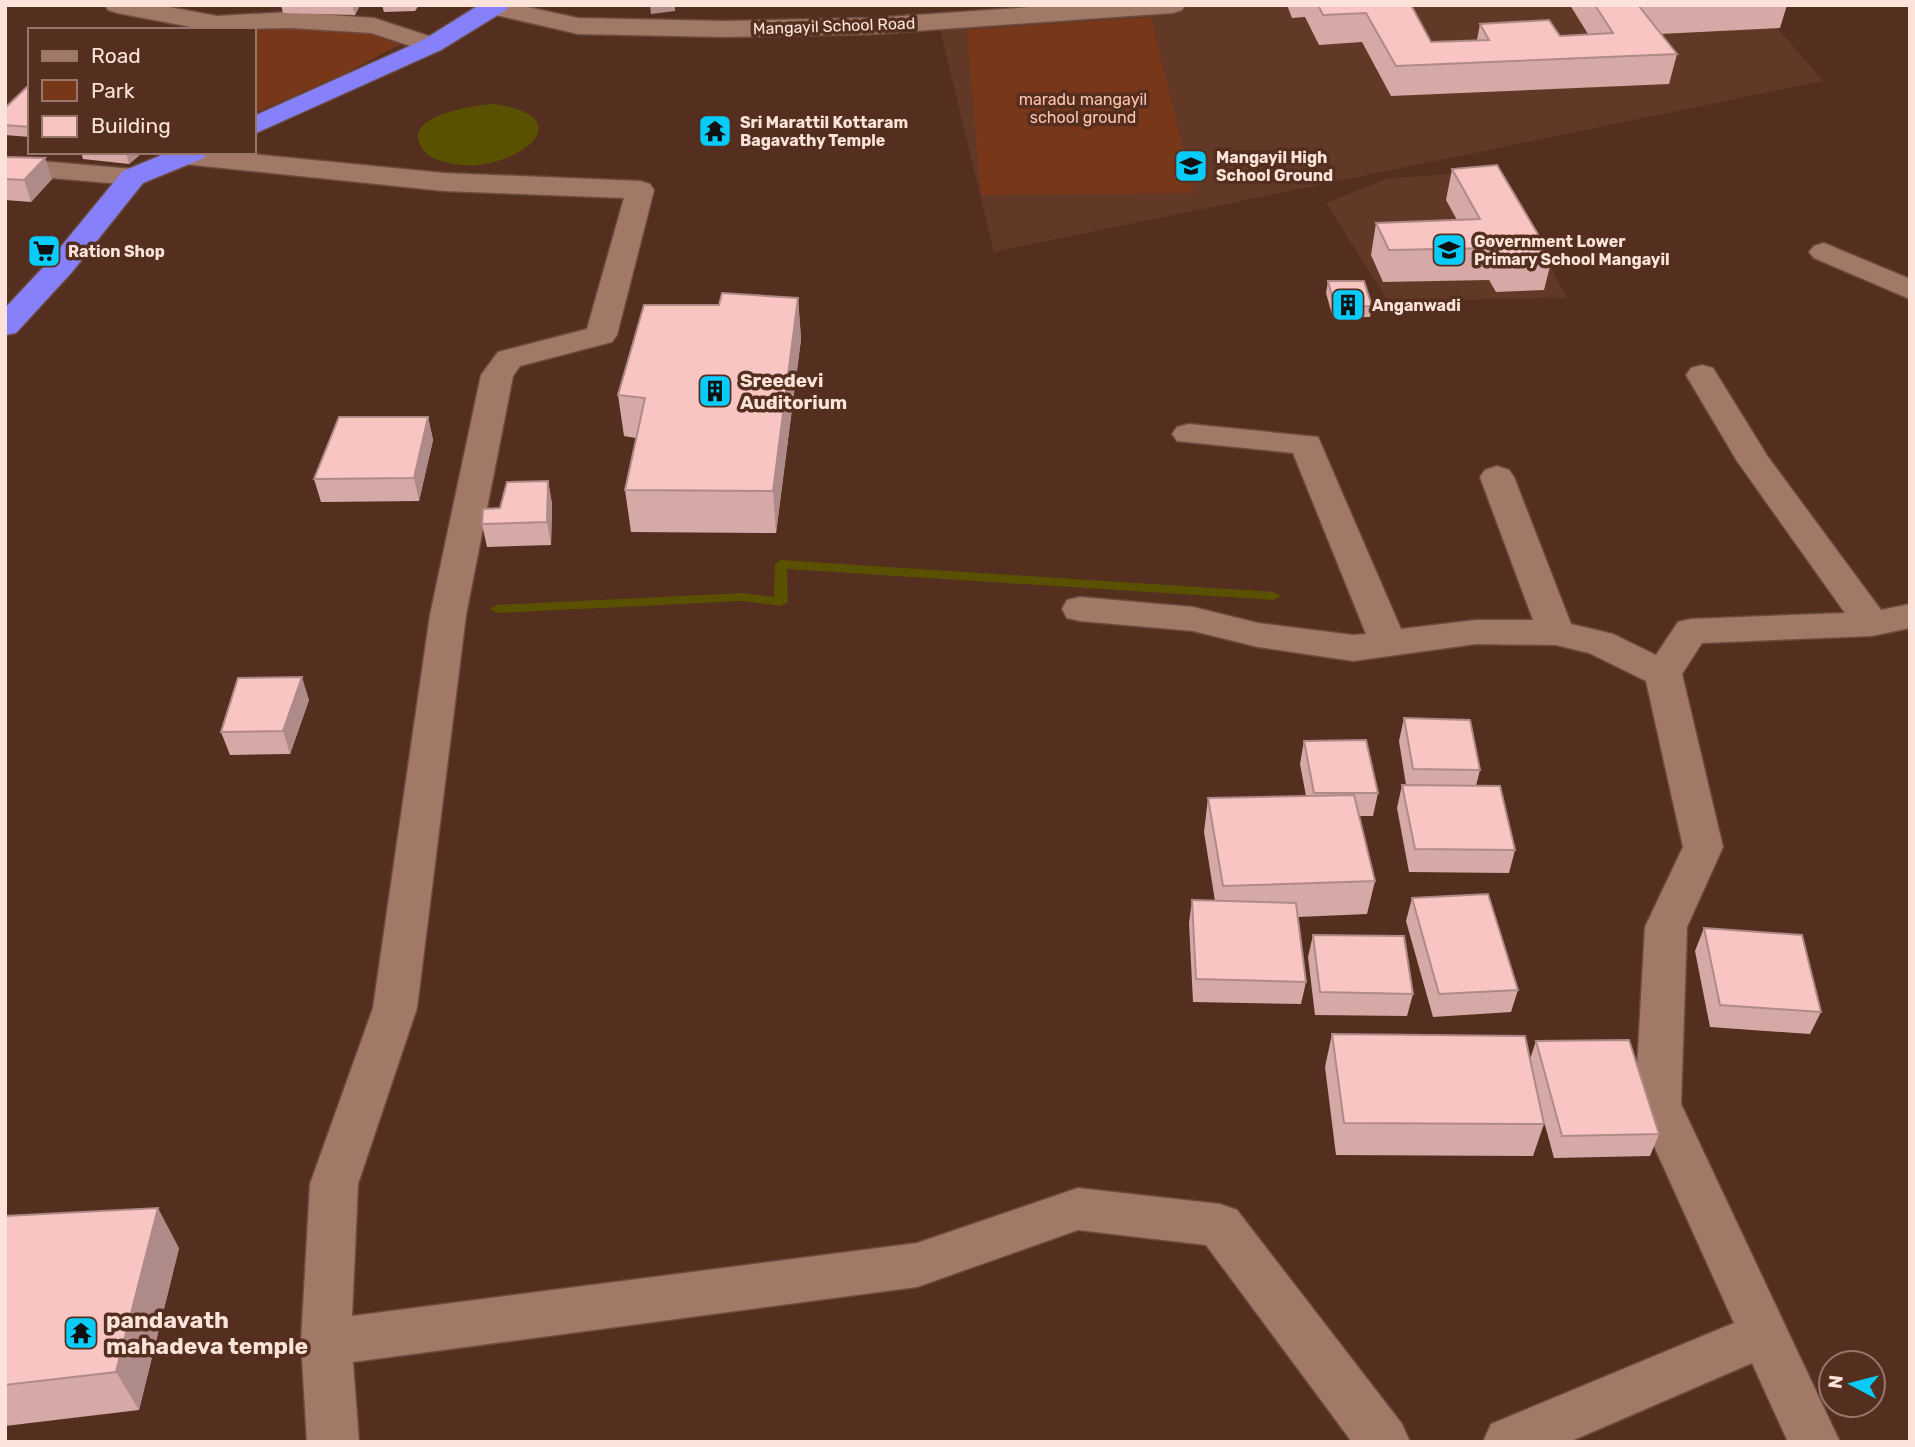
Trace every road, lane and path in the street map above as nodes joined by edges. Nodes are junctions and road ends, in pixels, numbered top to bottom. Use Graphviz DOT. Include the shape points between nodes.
graph roads {
  1 [pos="117,5"];
  2 [pos="1173,5"];
  3 [pos="497,7"];
  4 [pos="165,10"];
  5 [pos="1003,11"];
  6 [pos="215,27"];
  7 [pos="432,45"];
  8 [pos="256,125"];
  9 [pos="189,154"];
  10 [pos="5,166"];
  11 [pos="133,177"];
  12 [pos="1824,252"];
  13 [pos="1910,290"];
  14 [pos="5,326"];
  15 [pos="1702,374"];
  16 [pos="1189,434"];
  17 [pos="1497,477"];
  18 [pos="1080,608"];
  19 [pos="1910,616"];
  20 [pos="1872,624"];
  21 [pos="1556,633"];
  22 [pos="1389,644"];
  23 [pos="1664,674"];
  24 [pos="1764,1334"];
  25 [pos="326,1342"];
  26 [pos="333,1442"];
  27 [pos="1384,1442"];
  28 [pos="1509,1442"];
  29 [pos="1814,1442"];
  1 -- 4 [label="street"];
  2 -- 5 [label="street, Mangayil School Road"];
  3 -- 5 [label="street, Mangayil School Road" via="578,26 724,29 861,26"];
  3 -- 7 [label="highway"];
  4 -- 6 [label="street"];
  6 -- 7 [label="street" via="290,20 374,26"];
  7 -- 8 [label="highway"];
  9 -- 11 [label="highway"];
  9 -- 25 [label="street" via="443,182 640,190 601,335 509,359 497,375 448,615 395,1008 334,1184"];
  10 -- 11 [label="street"];
  11 -- 14 [label="highway"];
  12 -- 13 [label="street"];
  15 -- 20 [label="street" via="1754,461"];
  16 -- 22 [label="street" via="1306,444"];
  17 -- 21 [label="street"];
  18 -- 22 [label="street" via="1193,619 1316,645 1353,648"];
  19 -- 20 [label="street"];
  20 -- 23 [label="street" via="1691,631"];
  21 -- 22 [label="street" via="1476,632"];
  21 -- 23 [label="street" via="1600,643"];
  23 -- 24 [label="street" via="1703,847 1666,927 1658,1104"];
  24 -- 28 [label="street"];
  24 -- 29 [label="street"];
  25 -- 26 [label="street"];
  25 -- 27 [label="street" via="917,1265 1078,1209 1220,1224"];
}
